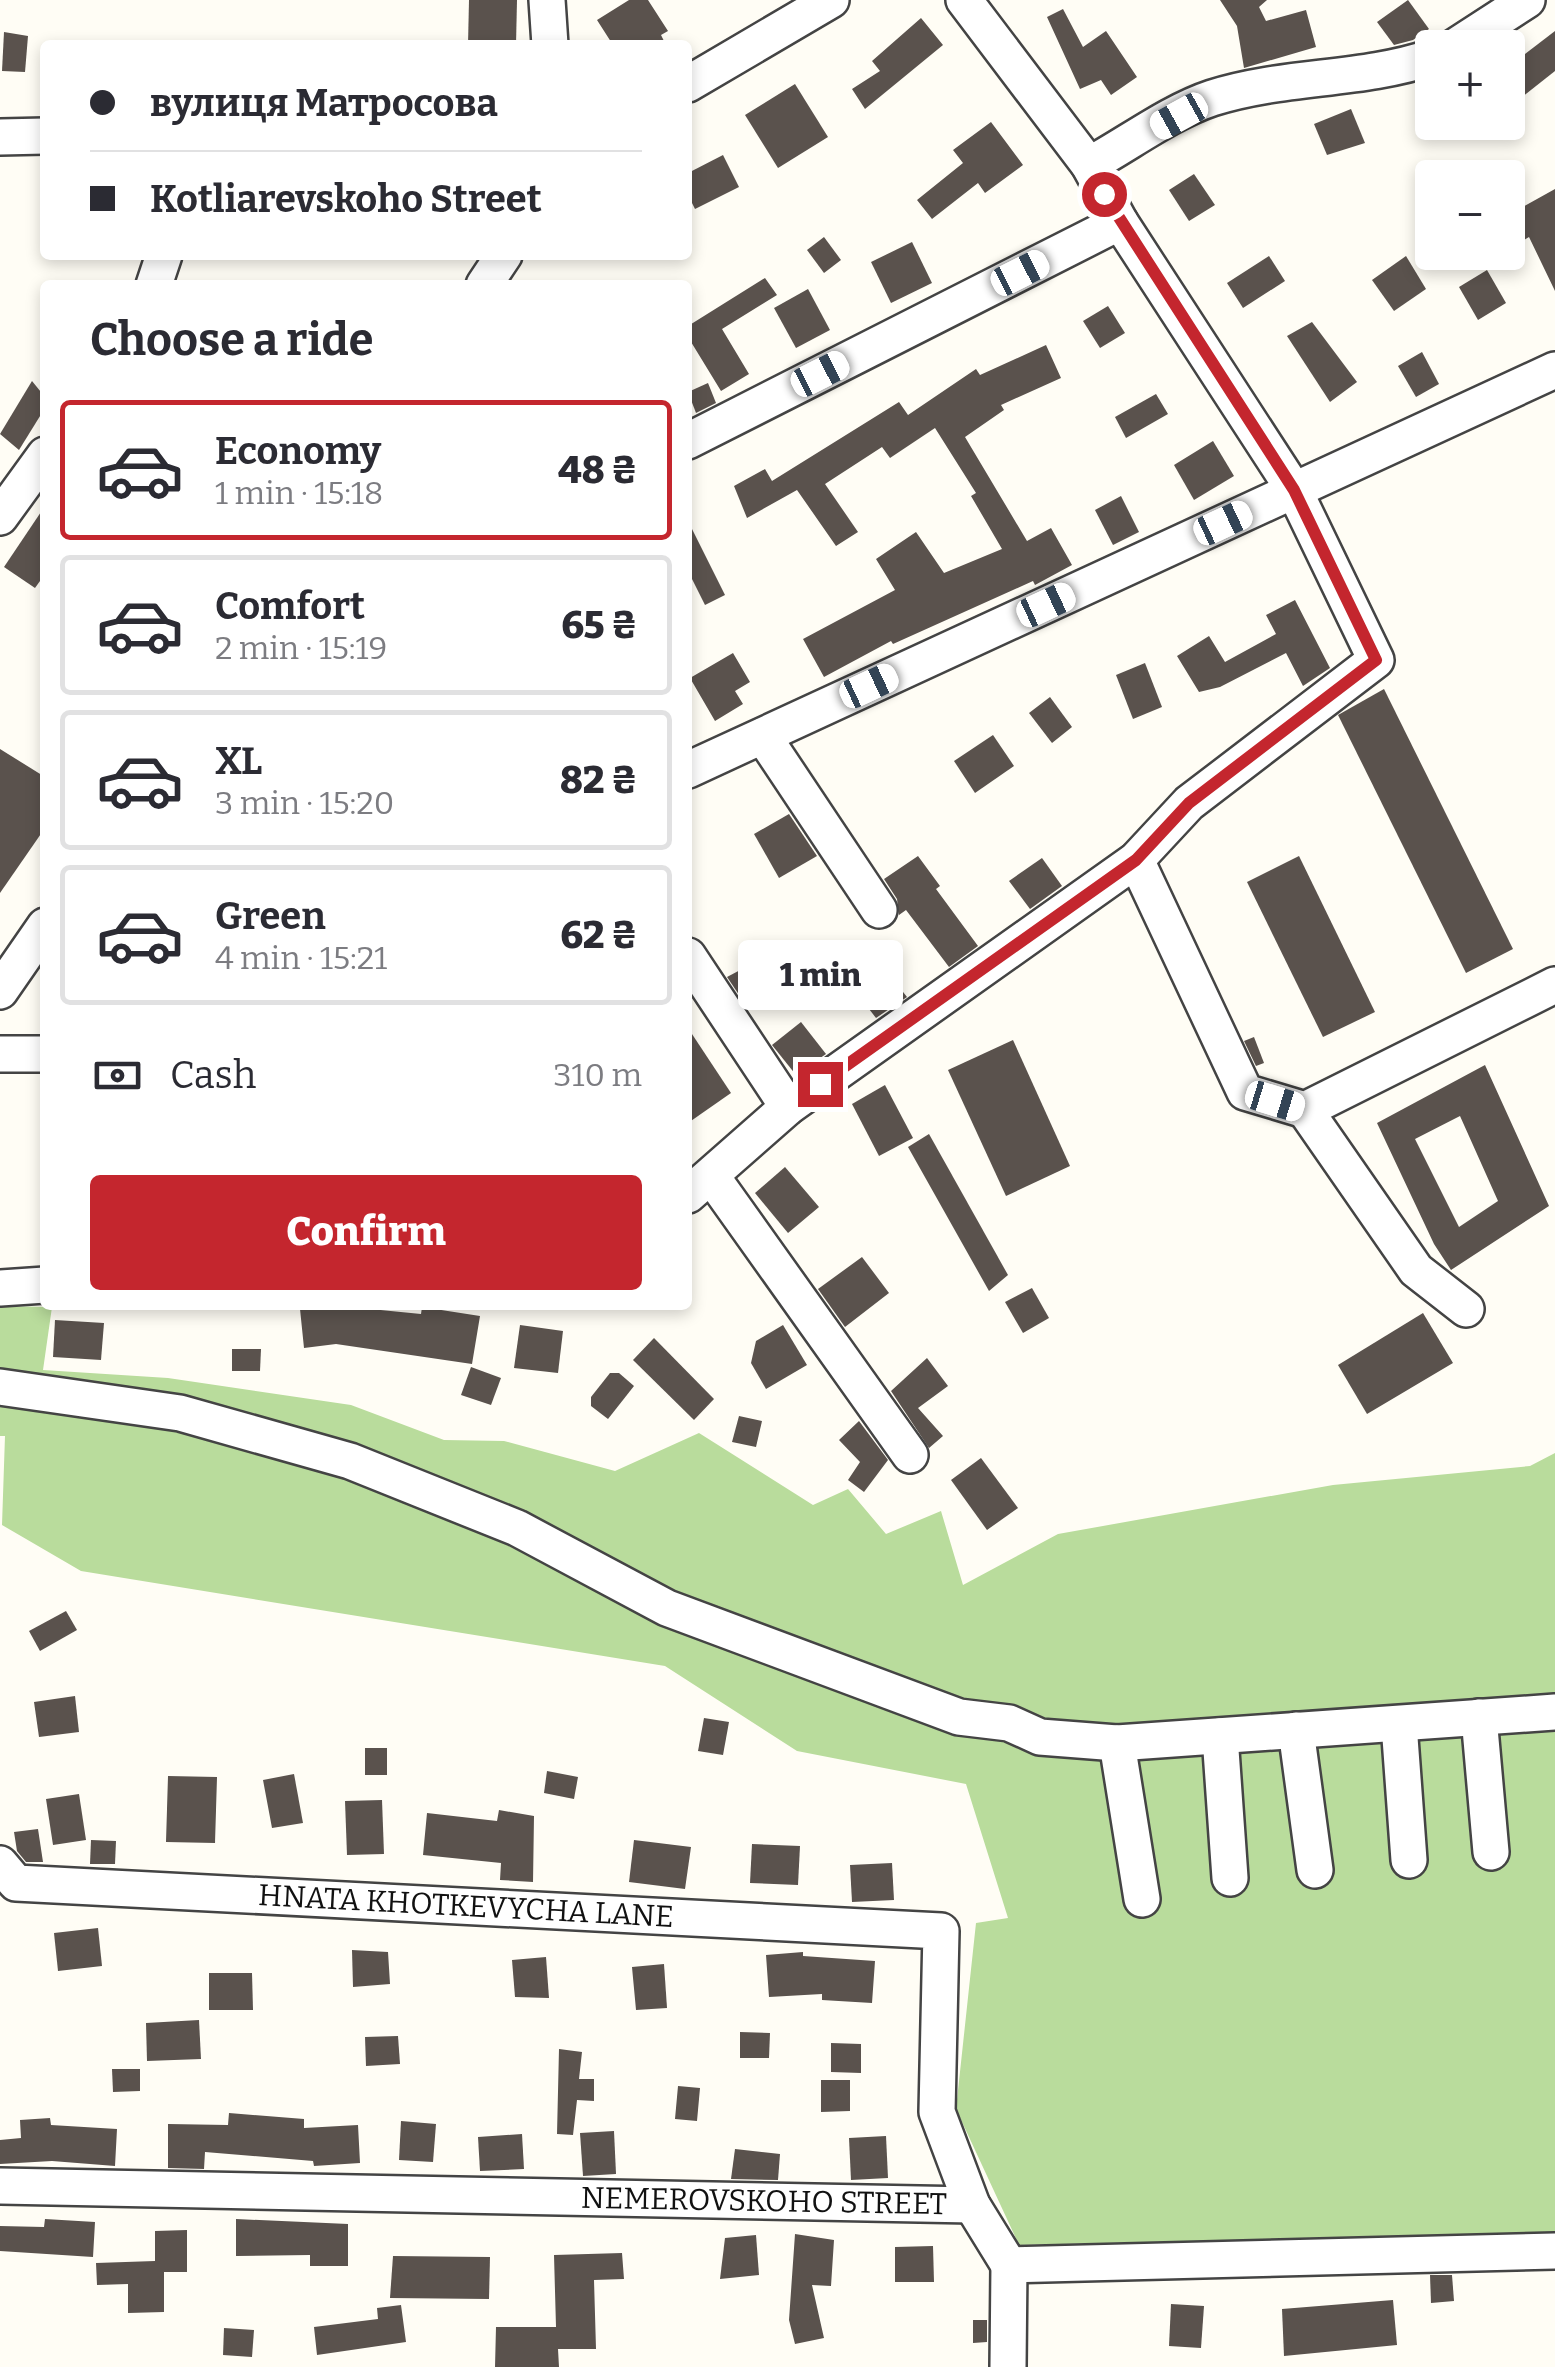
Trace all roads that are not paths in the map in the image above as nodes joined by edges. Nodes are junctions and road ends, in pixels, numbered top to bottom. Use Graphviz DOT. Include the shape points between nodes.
graph roads {
  1 [pos="548,0"];
  2 [pos="830,0"];
  3 [pos="964,0"];
  4 [pos="1527,0"];
  5 [pos="1481,30"];
  6 [pos="550,40"];
  7 [pos="1415,63"];
  8 [pos="692,82"];
  9 [pos="40,136"];
  10 [pos="0,137"];
  11 [pos="1089,165"];
  12 [pos="1120,222"];
  13 [pos="1555,370"];
  14 [pos="692,439"];
  15 [pos="40,462"];
  16 [pos="1294,490"];
  17 [pos="0,517"];
  18 [pos="763,736"];
  19 [pos="692,768"];
  20 [pos="1136,860"];
  21 [pos="879,910"];
  22 [pos="40,933"];
  23 [pos="692,962"];
  24 [pos="1555,985"];
  25 [pos="0,991"];
  26 [pos="0,1054"];
  27 [pos="40,1054"];
  28 [pos="788,1106"];
  29 [pos="1305,1110"];
  30 [pos="700,1186"];
  31 [pos="40,1285"];
  32 [pos="0,1288"];
  33 [pos="1466,1309"];
  34 [pos="0,1387"];
  35 [pos="910,1455"];
  36 [pos="1555,1712"];
  37 [pos="1478,1717"];
  38 [pos="1398,1724"];
  39 [pos="1296,1730"];
  40 [pos="1220,1736"];
  41 [pos="1117,1743"];
  42 [pos="1491,1852"];
  43 [pos="1409,1860"];
  44 [pos="0,1864"];
  45 [pos="1315,1870"];
  46 [pos="1230,1878"];
  47 [pos="1142,1899"];
  48 [pos="0,2186"];
  49 [pos="972,2205"];
  50 [pos="1555,2252"];
  51 [pos="1008,2265"];
  52 [pos="1008,2367"];
  1 -- 6 [label="street"];
  2 -- 8 [label="street"];
  3 -- 11 [label="street"];
  4 -- 5 [label="street"];
  7 -- 11 [label="street" via="1209,99"];
  9 -- 10 [label="street"];
  11 -- 12 [label="street"];
  12 -- 14 [label="street"];
  12 -- 16 [label="street"];
  13 -- 16 [label="street"];
  15 -- 17 [label="street"];
  16 -- 18 [label="street"];
  16 -- 20 [label="street" via="1376,660 1189,803"];
  18 -- 19 [label="street"];
  18 -- 21 [label="street"];
  20 -- 28 [label="street"];
  20 -- 29 [label="street" via="1244,1092"];
  22 -- 25 [label="street"];
  23 -- 28 [label="street"];
  24 -- 29 [label="street"];
  26 -- 27 [label="street"];
  28 -- 30 [label="street"];
  29 -- 33 [label="street" via="1416,1270"];
  30 -- 35 [label="street"];
  31 -- 32 [label="street"];
  34 -- 41 [label="street" via="180,1413 350,1461 517,1528 667,1608 839,1673 960,1717 1040,1736"];
  36 -- 37 [label="street"];
  37 -- 38 [label="street"];
  37 -- 42 [label="street"];
  38 -- 39 [label="street"];
  38 -- 43 [label="street"];
  39 -- 40 [label="street"];
  39 -- 45 [label="street"];
  40 -- 41 [label="street"];
  40 -- 46 [label="street"];
  41 -- 47 [label="street"];
  44 -- 49 [label="street, HNATA KHOTKEVYCHA LANE" via="16,1883 941,1931 937,2112"];
  48 -- 49 [label="street, NEMEROVSKOHO STREET"];
  49 -- 51 [label="street, NEMEROVSKOHO STREET"];
  50 -- 51 [label="street"];
  51 -- 52 [label="street"];
}
